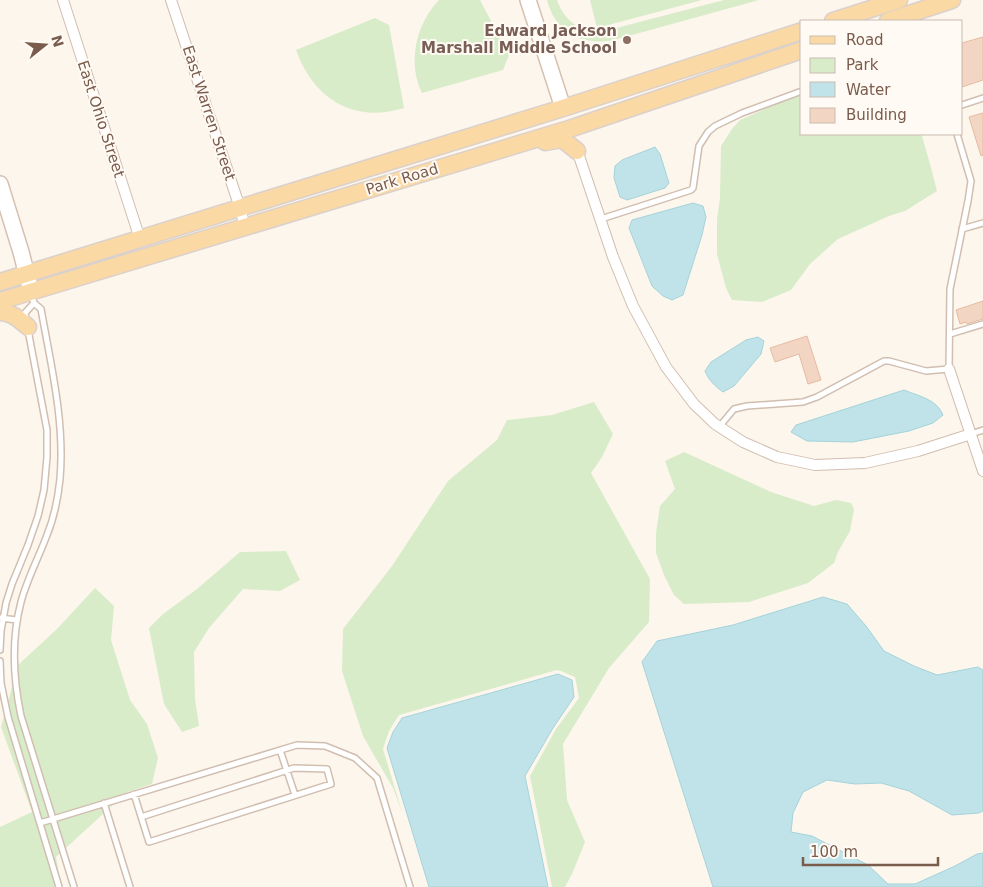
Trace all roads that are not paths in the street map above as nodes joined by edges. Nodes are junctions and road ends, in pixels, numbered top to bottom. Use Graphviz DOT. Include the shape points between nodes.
graph roads {
  1 [pos="63,0"];
  2 [pos="171,0"];
  3 [pos="528,0"];
  4 [pos="898,0"];
  5 [pos="952,0"];
  6 [pos="836,20"];
  7 [pos="891,20"];
  8 [pos="800,32"];
  9 [pos="800,51"];
  10 [pos="800,92"];
  11 [pos="983,98"];
  12 [pos="963,105"];
  13 [pos="566,119"];
  14 [pos="957,135"];
  15 [pos="577,151"];
  16 [pos="441,167"];
  17 [pos="0,184"];
  18 [pos="3,201"];
  19 [pos="240,208"];
  20 [pos="600,219"];
  21 [pos="983,223"];
  22 [pos="245,227"];
  23 [pos="962,229"];
  24 [pos="140,239"];
  25 [pos="114,266"];
  26 [pos="26,274"];
  27 [pos="0,282"];
  28 [pos="0,293"];
  29 [pos="32,297"];
  30 [pos="0,301"];
  31 [pos="0,312"];
  32 [pos="983,324"];
  33 [pos="28,328"];
  34 [pos="950,334"];
  35 [pos="948,369"];
  36 [pos="719,427"];
  37 [pos="983,430"];
  38 [pos="971,434"];
  39 [pos="983,471"];
  40 [pos="2,618"];
  41 [pos="17,620"];
  42 [pos="0,650"];
  43 [pos="0,661"];
  44 [pos="280,750"];
  45 [pos="287,770"];
  46 [pos="134,794"];
  47 [pos="296,796"];
  48 [pos="104,803"];
  49 [pos="141,817"];
  50 [pos="53,819"];
  51 [pos="40,822"];
  52 [pos="59,887"];
  53 [pos="74,887"];
  54 [pos="130,887"];
  55 [pos="410,887"];
  1 -- 24 [label="street, East Ohio Street"];
  2 -- 19 [label="street, East Warren Street"];
  3 -- 13 [label="street"];
  4 -- 6 [label="main road"];
  5 -- 7 [label="main road"];
  8 -- 13 [label="main road, Park Road" via="700,64"];
  9 -- 13 [label="main road, Park Road"];
  10 -- 20 [label="lane" via="742,113 708,132 700,146 691,190"];
  11 -- 12 [label="lane"];
  13 -- 15 [label="street"];
  13 -- 16 [label="main road" via="474,150"];
  13 -- 19 [label="main road, Park Road"];
  14 -- 23 [label="lane" via="971,180"];
  15 -- 16 [label="main road" via="562,140 548,141 472,163"];
  15 -- 20 [label="street"];
  16 -- 22 [label="main road, Park Road"];
  17 -- 18 [label="street"];
  18 -- 26 [label="street"];
  19 -- 22 [label="street, East Warren Street"];
  19 -- 24 [label="main road, Park Road"];
  19 -- 25 [label="main road" via="233,219 135,253"];
  20 -- 36 [label="street" via="633,306 666,367 694,404"];
  21 -- 23 [label="lane"];
  22 -- 25 [label="main road, Park Road"];
  23 -- 34 [label="lane" via="950,290"];
  24 -- 26 [label="main road, Park Road"];
  25 -- 29 [label="main road, Park Road"];
  26 -- 27 [label="main road, Park Road"];
  26 -- 28 [label="main road" via="21,283"];
  26 -- 29 [label="street"];
  29 -- 30 [label="main road, Park Road"];
  29 -- 33 [label="lane" via="25,313"];
  29 -- 41 [label="lane" via="40,309 59,410 60,471 48,534 21,601"];
  31 -- 33 [label="main road" via="9,313"];
  32 -- 34 [label="lane"];
  33 -- 40 [label="lane" via="47,430 47,457 38,516"];
  34 -- 35 [label="lane"];
  35 -- 36 [label="lane" via="926,371 884,361 803,402 734,409"];
  35 -- 38 [label="street"];
  36 -- 38 [label="street" via="777,457 815,466 865,463"];
  37 -- 38 [label="lane"];
  38 -- 39 [label="street"];
  40 -- 41 [label="lane"];
  40 -- 42 [label="lane"];
  41 -- 50 [label="lane" via="14,673 17,696"];
  43 -- 51 [label="lane" via="8,717"];
  44 -- 45 [label="lane"];
  44 -- 46 [label="lane"];
  44 -- 55 [label="lane" via="297,745 325,746 355,758 377,778"];
  45 -- 47 [label="lane"];
  45 -- 47 [label="lane" via="327,769 331,784"];
  45 -- 49 [label="lane"];
  46 -- 48 [label="lane"];
  46 -- 49 [label="lane"];
  47 -- 49 [label="lane" via="149,842"];
  48 -- 50 [label="lane"];
  48 -- 54 [label="lane"];
  50 -- 51 [label="lane"];
  50 -- 53 [label="lane"];
  51 -- 52 [label="lane"];
}
